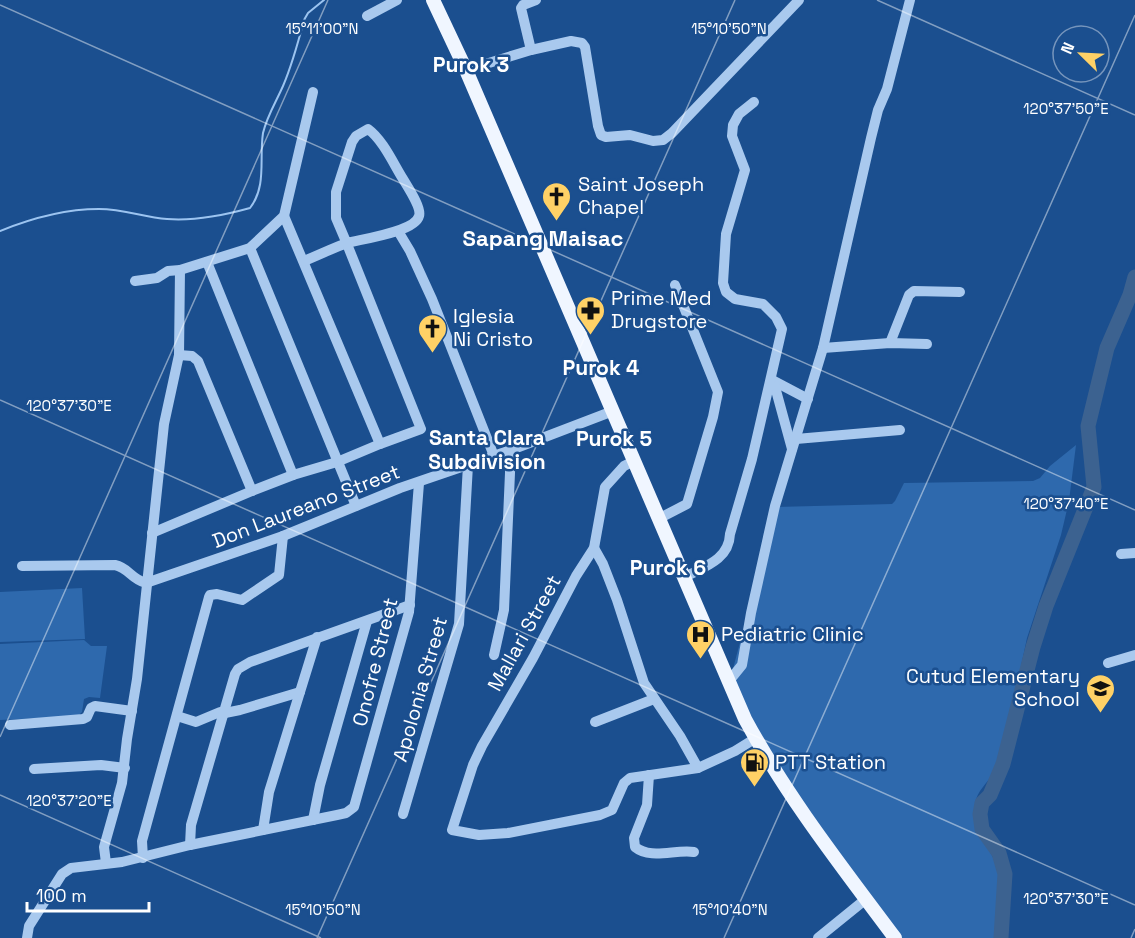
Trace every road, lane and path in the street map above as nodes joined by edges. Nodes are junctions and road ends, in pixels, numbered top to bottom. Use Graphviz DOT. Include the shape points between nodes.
graph roads {
  1 [pos="397,0"];
  2 [pos="433,0"];
  3 [pos="536,0"];
  4 [pos="910,0"];
  5 [pos="794,2"];
  6 [pos="367,16"];
  7 [pos="531,50"];
  8 [pos="466,70"];
  9 [pos="313,92"];
  10 [pos="754,102"];
  11 [pos="284,216"];
  12 [pos="398,231"];
  13 [pos="347,244"];
  14 [pos="250,248"];
  15 [pos="304,261"];
  16 [pos="207,262"];
  17 [pos="180,270"];
  18 [pos="135,281"];
  19 [pos="675,285"];
  20 [pos="960,291"];
  21 [pos="890,344"];
  22 [pos="927,344"];
  23 [pos="823,348"];
  24 [pos="179,355"];
  25 [pos="772,380"];
  26 [pos="808,399"];
  27 [pos="613,411"];
  28 [pos="900,430"];
  29 [pos="380,444"];
  30 [pos="794,444"];
  31 [pos="511,450"];
  32 [pos="494,456"];
  33 [pos="634,461"];
  34 [pos="337,462"];
  35 [pos="468,465"];
  36 [pos="293,475"];
  37 [pos="419,483"];
  38 [pos="252,491"];
  39 [pos="356,506"];
  40 [pos="658,519"];
  41 [pos="152,533"];
  42 [pos="283,536"];
  43 [pos="594,548"];
  44 [pos="1121,554"];
  45 [pos="1135,554"];
  46 [pos="22,566"];
  47 [pos="683,578"];
  48 [pos="146,583"];
  49 [pos="410,605"];
  50 [pos="367,621"];
  51 [pos="317,637"];
  52 [pos="494,655"];
  53 [pos="1135,655"];
  54 [pos="1108,663"];
  55 [pos="729,681"];
  56 [pos="300,692"];
  57 [pos="654,699"];
  58 [pos="132,711"];
  59 [pos="225,713"];
  60 [pos="177,716"];
  61 [pos="595,722"];
  62 [pos="10,725"];
  63 [pos="756,738"];
  64 [pos="125,768"];
  65 [pos="698,768"];
  66 [pos="34,769"];
  67 [pos="649,776"];
  68 [pos="404,814"];
  69 [pos="313,820"];
  70 [pos="262,830"];
  71 [pos="190,845"];
  72 [pos="694,852"];
  73 [pos="143,858"];
  74 [pos="106,863"];
  75 [pos="866,899"];
  76 [pos="27,938"];
  77 [pos="818,938"];
  78 [pos="895,938"];
  1 -- 6 [label="street"];
  2 -- 8 [label="main road"];
  3 -- 7 [label="street" via="521,8"];
  4 -- 23 [label="street" via="871,138"];
  5 -- 7 [label="street" via="663,140 601,135 582,43 571,40"];
  7 -- 8 [label="street"];
  8 -- 27 [label="main road"];
  9 -- 11 [label="street"];
  10 -- 25 [label="street" via="733,125 732,136 745,170 726,234 723,283 735,299 763,304 777,316 782,329"];
  11 -- 14 [label="street"];
  11 -- 15 [label="street"];
  12 -- 13 [label="street"];
  12 -- 13 [label="street" via="415,223 420,212 373,132 365,130 352,142 336,192 336,218"];
  12 -- 32 [label="street" via="432,300"];
  13 -- 15 [label="street"];
  13 -- 29 [label="street" via="421,429"];
  14 -- 16 [label="street"];
  14 -- 34 [label="street"];
  15 -- 29 [label="street"];
  16 -- 17 [label="street"];
  16 -- 36 [label="street"];
  17 -- 18 [label="street"];
  17 -- 24 [label="street"];
  19 -- 40 [label="street" via="715,383 718,400 687,504"];
  20 -- 21 [label="street" via="914,291"];
  21 -- 22 [label="street"];
  21 -- 23 [label="street"];
  23 -- 26 [label="street"];
  24 -- 38 [label="street" via="196,357"];
  24 -- 41 [label="street" via="164,424"];
  25 -- 26 [label="street"];
  25 -- 30 [label="street"];
  25 -- 47 [label="street" via="730,546 719,559"];
  26 -- 30 [label="street"];
  27 -- 31 [label="street, Don Laureano Street"];
  27 -- 33 [label="main road"];
  28 -- 30 [label="street"];
  29 -- 34 [label="street"];
  30 -- 55 [label="street" via="775,506 742,665"];
  31 -- 32 [label="street, Don Laureano Street"];
  31 -- 52 [label="street" via="504,610"];
  32 -- 35 [label="street, Don Laureano Street"];
  33 -- 40 [label="main road"];
  33 -- 43 [label="street, Mallari Street" via="605,487"];
  34 -- 36 [label="street"];
  34 -- 39 [label="street"];
  35 -- 37 [label="street, Don Laureano Street"];
  35 -- 68 [label="street, Apolonia Street" via="459,624"];
  36 -- 38 [label="street"];
  37 -- 39 [label="street, Don Laureano Street"];
  37 -- 49 [label="street, Onofre Street"];
  38 -- 41 [label="street"];
  39 -- 42 [label="street, Don Laureano Street"];
  40 -- 47 [label="main road"];
  41 -- 48 [label="street"];
  42 -- 48 [label="street, Don Laureano Street"];
  42 -- 60 [label="street" via="279,575 242,600 210,595"];
  43 -- 57 [label="street" via="617,600 642,680"];
  43 -- 67 [label="street, Mallari Street" via="482,746 452,830 479,835 508,833 600,815 612,810 627,779"];
  44 -- 45 [label="street"];
  46 -- 48 [label="street" via="116,565"];
  47 -- 55 [label="main road"];
  48 -- 58 [label="street"];
  49 -- 50 [label="street"];
  49 -- 69 [label="street, Onofre Street" via="356,803 350,810"];
  50 -- 51 [label="street"];
  50 -- 69 [label="street"];
  51 -- 56 [label="street"];
  51 -- 59 [label="street" via="238,669"];
  53 -- 54 [label="street"];
  55 -- 63 [label="main road"];
  56 -- 59 [label="street"];
  56 -- 70 [label="street" via="269,792"];
  57 -- 61 [label="street"];
  57 -- 65 [label="street"];
  58 -- 62 [label="street" via="94,706 83,719"];
  58 -- 64 [label="street"];
  59 -- 60 [label="street" via="196,722"];
  59 -- 71 [label="street" via="191,825"];
  60 -- 73 [label="street" via="142,841"];
  63 -- 65 [label="street"];
  63 -- 75 [label="main road" via="816,833"];
  64 -- 66 [label="street" via="101,765"];
  64 -- 74 [label="street" via="104,847"];
  65 -- 67 [label="street"];
  67 -- 72 [label="street" via="647,805 634,838 635,848 652,854"];
  69 -- 70 [label="street"];
  70 -- 71 [label="street"];
  71 -- 73 [label="street"];
  73 -- 74 [label="street"];
  74 -- 76 [label="street" via="71,868 62,874 29,926"];
  75 -- 77 [label="street"];
  75 -- 78 [label="main road"];
}
